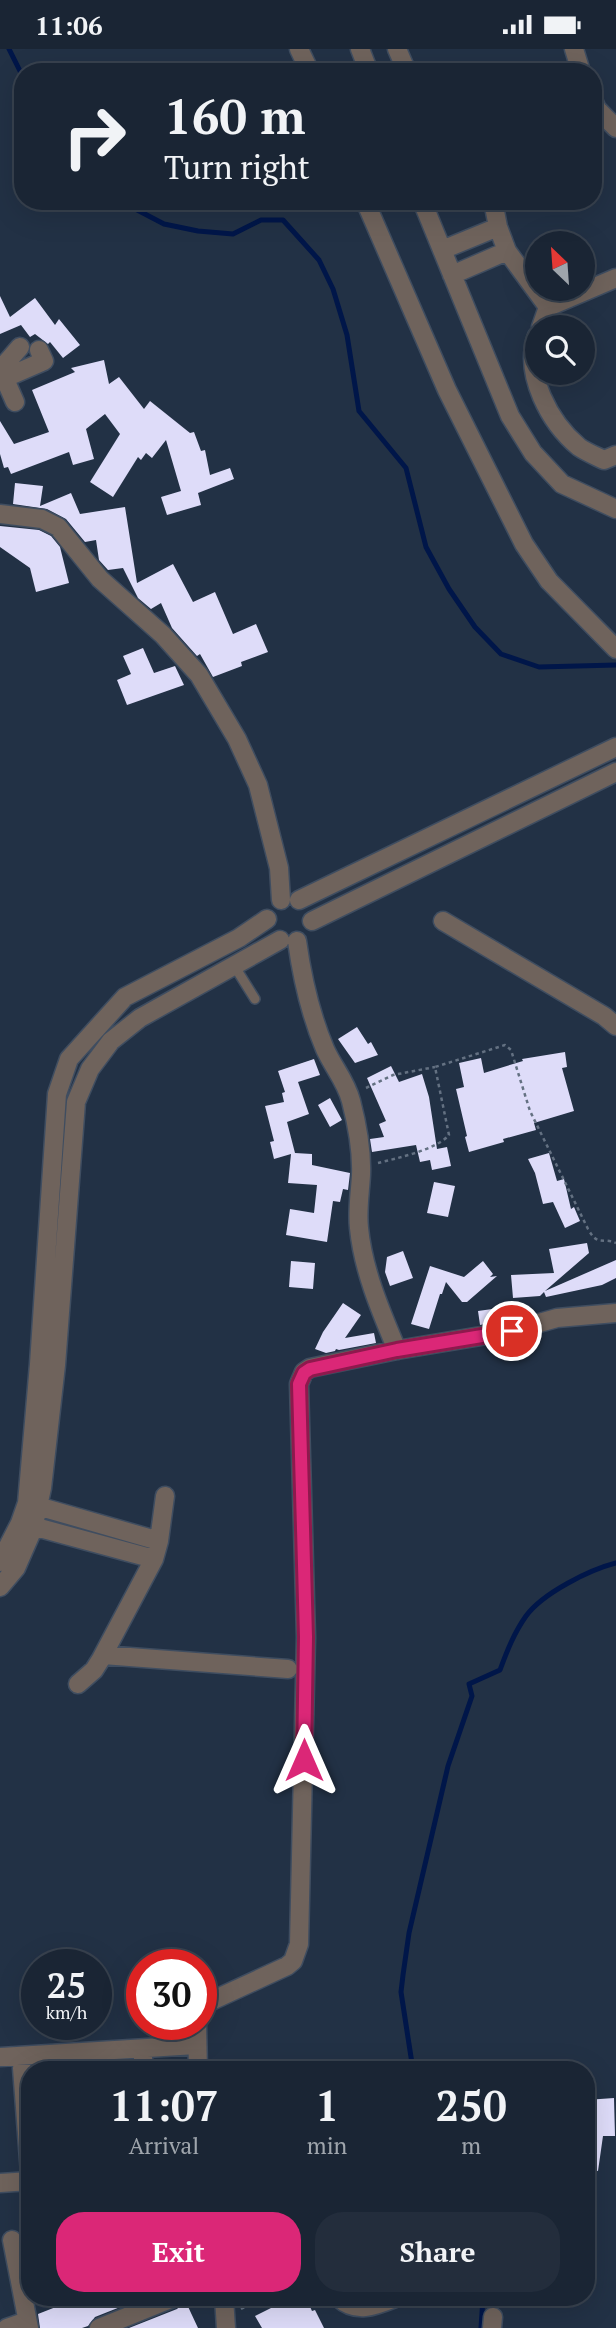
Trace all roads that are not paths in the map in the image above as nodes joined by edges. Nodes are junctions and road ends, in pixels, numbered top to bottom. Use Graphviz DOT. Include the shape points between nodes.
graph roads {
  1 [pos="602,114"];
  2 [pos="616,128"];
  3 [pos="369,210"];
  4 [pos="426,210"];
  5 [pos="495,210"];
  6 [pos="498,227"];
  7 [pos="442,250"];
  8 [pos="506,251"];
  9 [pos="452,275"];
  10 [pos="616,278"];
  11 [pos="548,307"];
  12 [pos="545,315"];
  13 [pos="20,347"];
  14 [pos="39,350"];
  15 [pos="2,373"];
  16 [pos="539,385"];
  17 [pos="15,402"];
  18 [pos="616,455"];
  19 [pos="616,509"];
  20 [pos="0,514"];
  21 [pos="616,649"];
  22 [pos="616,747"];
  23 [pos="616,772"];
  24 [pos="290,900"];
  25 [pos="267,919"];
  26 [pos="312,921"];
  27 [pos="443,921"];
  28 [pos="289,941"];
  29 [pos="235,967"];
  30 [pos="255,999"];
  31 [pos="616,1026"];
  32 [pos="616,1314"];
  33 [pos="397,1350"];
  34 [pos="47,1364"];
  35 [pos="165,1496"];
  36 [pos="33,1504"];
  37 [pos="27,1524"];
  38 [pos="159,1541"];
  39 [pos="154,1559"];
  40 [pos="0,1562"];
  41 [pos="0,1587"];
  42 [pos="103,1655"];
  43 [pos="288,1669"];
  44 [pos="78,1684"];
  45 [pos="217,1998"];
  46 [pos="196,2040"];
  47 [pos="196,2045"];
  48 [pos="0,2057"];
  49 [pos="197,2061"];
  50 [pos="21,2182"];
  51 [pos="0,2183"];
  52 [pos="12,2240"];
  53 [pos="21,2288"];
  54 [pos="24,2306"];
  55 [pos="153,2306"];
  56 [pos="348,2306"];
  57 [pos="373,2306"];
  58 [pos="28,2325"];
  59 [pos="7,2328"];
  60 [pos="99,2328"];
  1 -- 2 [label="street"];
  3 -- 21 [label="street" via="437,368 524,544 549,582"];
  4 -- 7 [label="street"];
  5 -- 6 [label="street"];
  6 -- 7 [label="street"];
  6 -- 8 [label="street"];
  7 -- 9 [label="street"];
  8 -- 9 [label="street"];
  8 -- 11 [label="street"];
  9 -- 19 [label="street" via="510,416 533,453 562,484"];
  10 -- 11 [label="street"];
  11 -- 12 [label="street"];
  13 -- 15 [label="street"];
  14 -- 15 [label="street" via="44,361"];
  15 -- 17 [label="street"];
  16 -- 18 [label="street" via="545,407 580,447 604,460"];
  20 -- 24 [label="street" via="42,519 58,527 100,579 163,635 199,675 258,785"];
  22 -- 24 [label="street"];
  23 -- 26 [label="street"];
  24 -- 25 [label="street" via="274,904"];
  24 -- 26 [label="street" via="310,912"];
  25 -- 28 [label="street" via="273,936"];
  25 -- 34 [label="street" via="125,997 69,1059 57,1094"];
  26 -- 28 [label="street" via="304,936"];
  27 -- 31 [label="street"];
  28 -- 29 [label="street"];
  28 -- 33 [label="street" via="323,1041 349,1095 361,1168 361,1240"];
  29 -- 30 [label="lane"];
  29 -- 34 [label="street" via="140,1018 111,1041 90,1069 76,1102"];
  32 -- 33 [label="street" via="576,1315"];
  33 -- 45 [label="street" via="310,1369 300,1380 306,1637 299,1944 287,1966"];
  34 -- 36 [label="street"];
  35 -- 38 [label="street"];
  36 -- 37 [label="street"];
  36 -- 38 [label="street"];
  37 -- 39 [label="street"];
  37 -- 40 [label="street"];
  37 -- 41 [label="street" via="16,1569"];
  38 -- 39 [label="street"];
  39 -- 42 [label="street"];
  42 -- 43 [label="street"];
  42 -- 44 [label="street"];
  46 -- 47 [label="street"];
  47 -- 48 [label="street"];
  47 -- 49 [label="street"];
  50 -- 51 [label="street"];
  52 -- 53 [label="street"];
  54 -- 58 [label="street"];
  55 -- 60 [label="street"];
  56 -- 57 [label="street"];
  58 -- 59 [label="street"];
}
